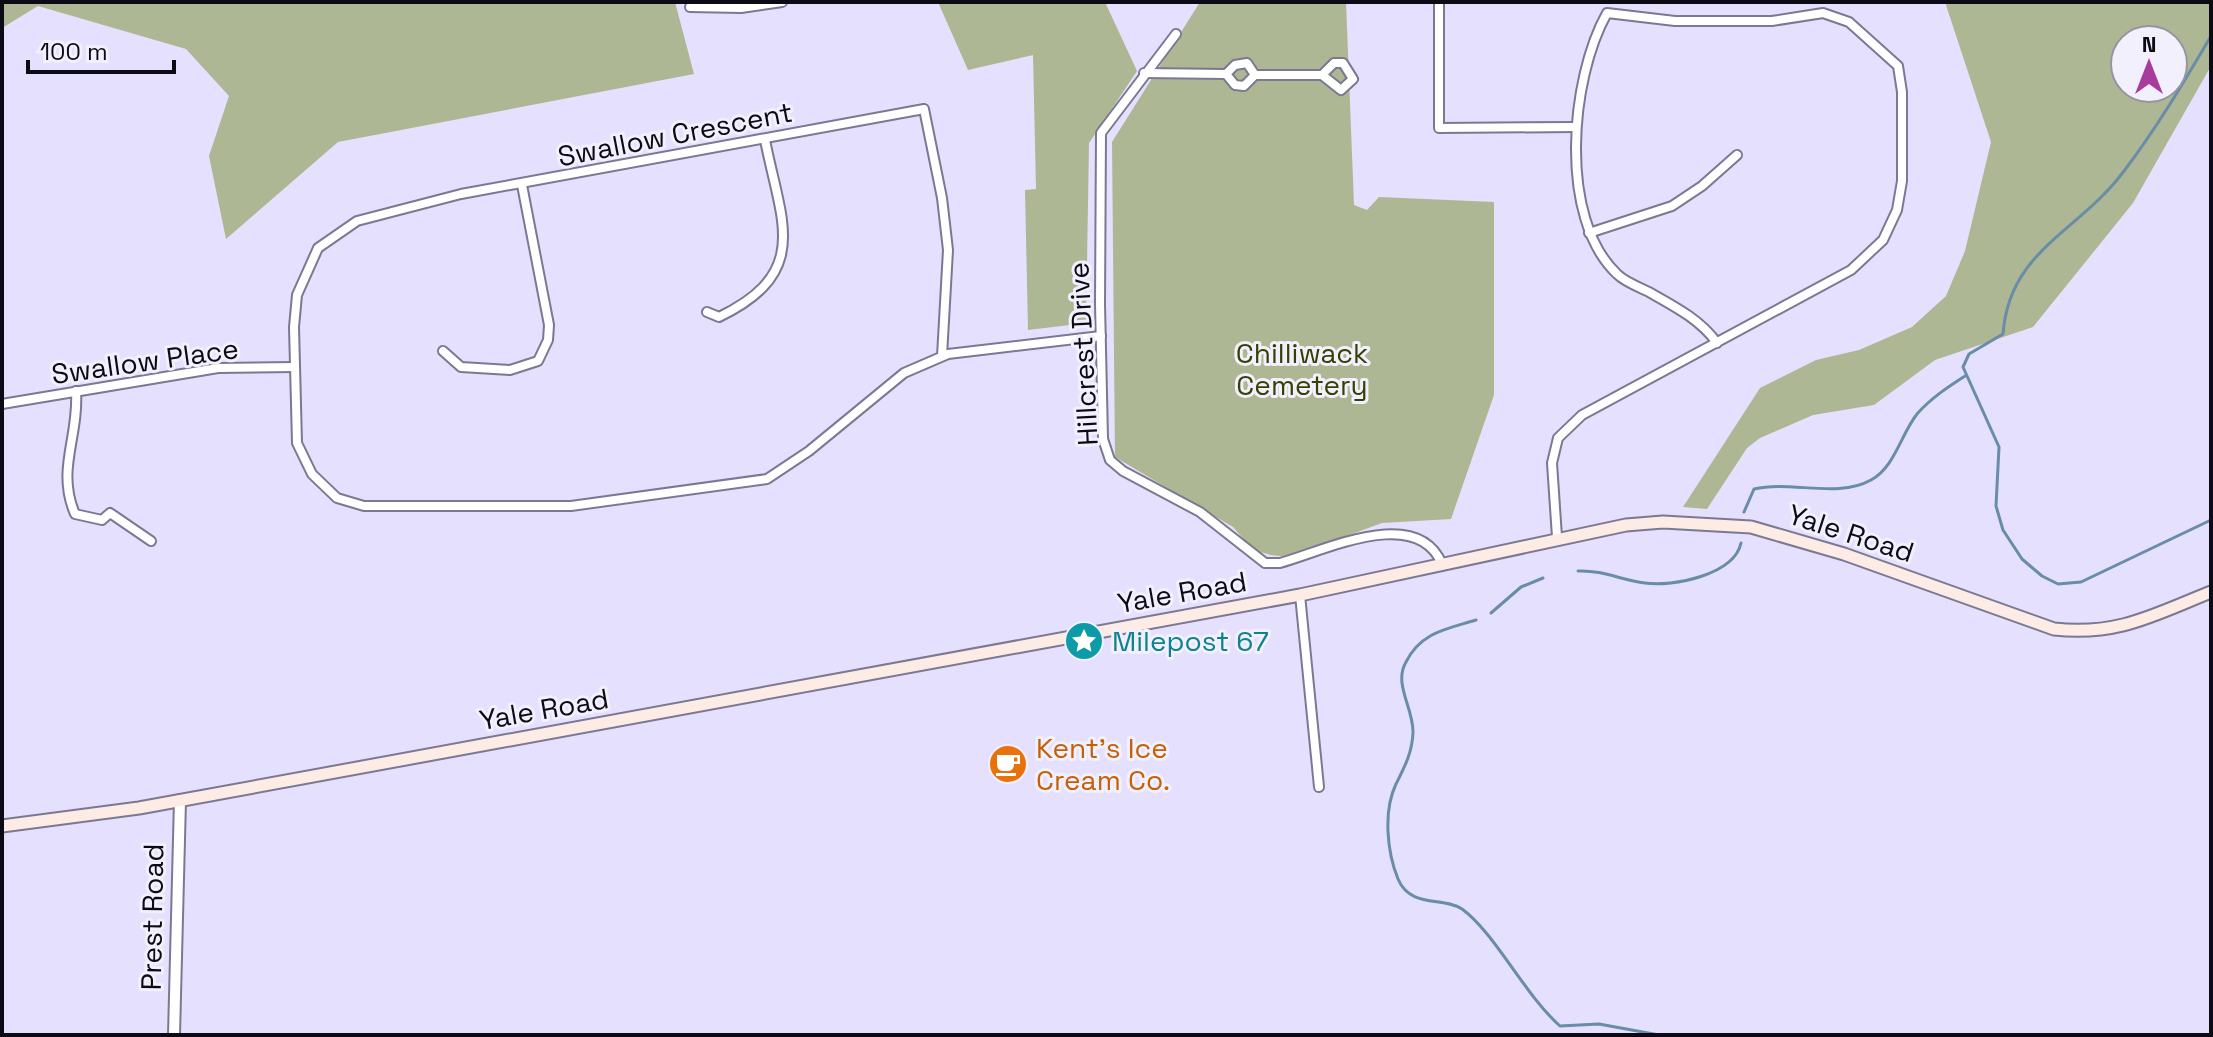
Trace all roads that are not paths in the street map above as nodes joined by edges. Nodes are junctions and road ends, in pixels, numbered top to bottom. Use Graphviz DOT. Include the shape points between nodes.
graph roads {
  1 [pos="782,2"];
  2 [pos="1439,2"];
  3 [pos="690,7"];
  4 [pos="1176,34"];
  5 [pos="1144,73"];
  6 [pos="1226,74"];
  7 [pos="1255,75"];
  8 [pos="1322,75"];
  9 [pos="1575,127"];
  10 [pos="765,140"];
  11 [pos="1737,155"];
  12 [pos="522,185"];
  13 [pos="1589,233"];
  14 [pos="707,312"];
  15 [pos="1101,336"];
  16 [pos="1717,343"];
  17 [pos="443,351"];
  18 [pos="942,356"];
  19 [pos="295,367"];
  20 [pos="76,391"];
  21 [pos="2,404"];
  22 [pos="1557,537"];
  23 [pos="151,541"];
  24 [pos="1442,564"];
  25 [pos="2211,592"];
  26 [pos="1300,595"];
  27 [pos="1319,787"];
  28 [pos="180,800"];
  29 [pos="2,826"];
  30 [pos="174,1035"];
  1 -- 3 [label="street"];
  2 -- 9 [label="street" via="1439,128"];
  4 -- 5 [label="street, Hillcrest Drive"];
  5 -- 6 [label="street"];
  5 -- 15 [label="street, Hillcrest Drive" via="1101,133"];
  6 -- 7 [label="street" via="1235,85 1244,86"];
  6 -- 7 [label="street" via="1247,63"];
  7 -- 8 [label="street"];
  9 -- 13 [label="street"];
  9 -- 16 [label="street" via="1588,54 1607,13 1675,21 1772,21 1823,13 1849,22 1898,66 1902,181 1897,210 1883,240 1851,270"];
  10 -- 12 [label="street, Swallow Crescent"];
  10 -- 14 [label="street" via="785,231 780,264 767,287 739,308 719,317"];
  10 -- 18 [label="street, Swallow Crescent" via="924,109 948,250"];
  11 -- 13 [label="street" via="1672,206"];
  12 -- 17 [label="street" via="548,340 538,361 510,370 461,367"];
  12 -- 19 [label="street, Swallow Crescent" via="461,194 357,221 318,248 297,295"];
  13 -- 16 [label="street" via="1619,277 1706,327"];
  15 -- 18 [label="street, Swallow Crescent"];
  15 -- 24 [label="street, Hillcrest Drive" via="1103,439 1110,460 1123,471 1200,512 1265,563 1300,558 1372,534 1421,540 1435,548"];
  16 -- 22 [label="street" via="1582,415 1558,438 1552,463"];
  18 -- 19 [label="street, Swallow Crescent" via="904,373 767,479 571,506 364,506 337,498 312,474 297,443"];
  19 -- 20 [label="street, Swallow Place" via="218,368"];
  20 -- 21 [label="street, Swallow Place"];
  20 -- 23 [label="street" via="65,467 66,492 75,514 102,520 110,513"];
  22 -- 24 [label="main road, Yale Road"];
  22 -- 25 [label="main road, Yale Road" via="1663,522 1751,527 1844,554 2054,629 2086,632 2118,629"];
  24 -- 26 [label="main road, Yale Road"];
  26 -- 27 [label="street"];
  26 -- 28 [label="main road, Yale Road"];
  28 -- 29 [label="main road, Yale Road"];
  28 -- 30 [label="street, Prest Road"];
}
